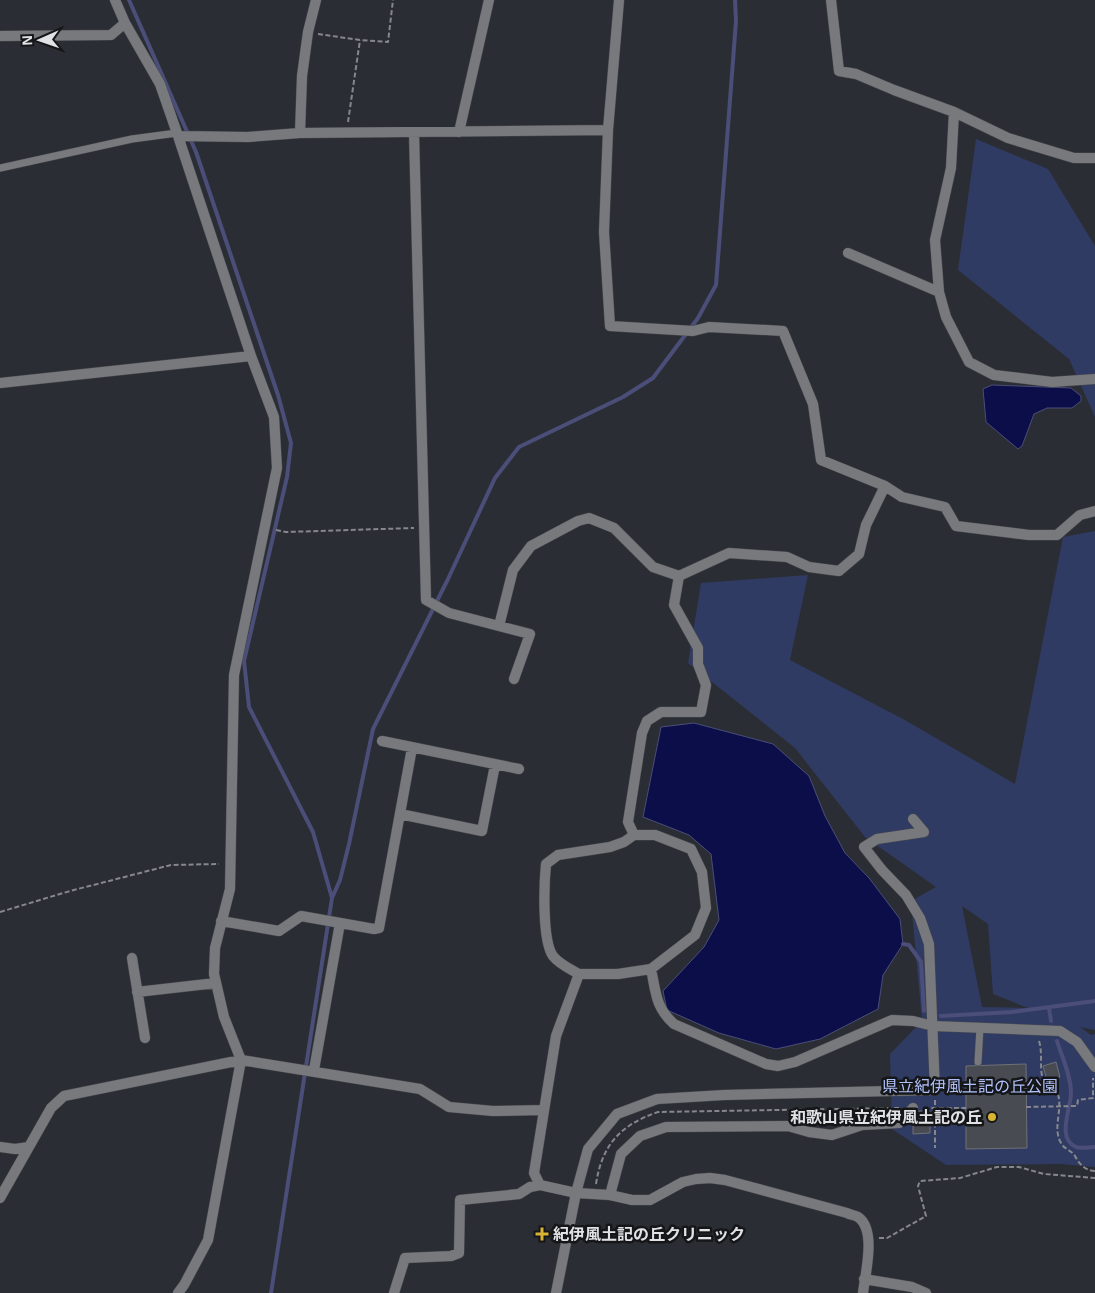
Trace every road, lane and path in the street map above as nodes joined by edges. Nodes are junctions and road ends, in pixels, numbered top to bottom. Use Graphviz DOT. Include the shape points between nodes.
graph roads {
  1 [pos="115,0"];
  2 [pos="316,0"];
  3 [pos="392,0"];
  4 [pos="489,0"];
  5 [pos="619,0"];
  6 [pos="831,0"];
  7 [pos="125,23"];
  8 [pos="308,32"];
  9 [pos="0,36"];
  10 [pos="360,40"];
  11 [pos="954,112"];
  12 [pos="608,130"];
  13 [pos="459,132"];
  14 [pos="300,133"];
  15 [pos="346,133"];
  16 [pos="414,133"];
  17 [pos="178,134"];
  18 [pos="1095,158"];
  19 [pos="0,168"];
  20 [pos="848,252"];
  21 [pos="939,292"];
  22 [pos="251,356"];
  23 [pos="1095,379"];
  24 [pos="0,384"];
  25 [pos="885,486"];
  26 [pos="1095,511"];
  27 [pos="423,528"];
  28 [pos="286,532"];
  29 [pos="679,576"];
  30 [pos="499,626"];
  31 [pos="514,679"];
  32 [pos="382,742"];
  33 [pos="412,748"];
  34 [pos="495,765"];
  35 [pos="519,770"];
  36 [pos="400,814"];
  37 [pos="913,819"];
  38 [pos="634,835"];
  39 [pos="230,864"];
  40 [pos="0,912"];
  41 [pos="222,922"];
  42 [pos="340,923"];
  43 [pos="132,958"];
  44 [pos="651,969"];
  45 [pos="579,974"];
  46 [pos="216,983"];
  47 [pos="137,992"];
  48 [pos="933,1026"];
  49 [pos="980,1028"];
  50 [pos="1033,1030"];
  51 [pos="145,1038"];
  52 [pos="241,1060"];
  53 [pos="978,1062"];
  54 [pos="1094,1066"];
  55 [pos="314,1070"];
  56 [pos="1045,1082"];
  57 [pos="1026,1083"];
  58 [pos="935,1090"];
  59 [pos="1059,1106"];
  60 [pos="1026,1107"];
  61 [pos="913,1108"];
  62 [pos="544,1110"];
  63 [pos="0,1147"];
  64 [pos="28,1147"];
  65 [pos="936,1148"];
  66 [pos="1095,1171"];
  67 [pos="1095,1178"];
  68 [pos="540,1185"];
  69 [pos="576,1193"];
  70 [pos="610,1195"];
  71 [pos="0,1198"];
  72 [pos="869,1238"];
  73 [pos="864,1279"];
  74 [pos="178,1293"];
  75 [pos="394,1293"];
  76 [pos="556,1293"];
  77 [pos="862,1293"];
  78 [pos="926,1293"];
  1 -- 7 [label="street"];
  2 -- 8 [label="street"];
  3 -- 10 [label="path" via="388,42"];
  4 -- 13 [label="street"];
  5 -- 12 [label="street"];
  6 -- 11 [label="street" via="839,71 856,74"];
  7 -- 9 [label="street" via="111,35"];
  7 -- 17 [label="street" via="160,84"];
  8 -- 10 [label="path"];
  8 -- 14 [label="street" via="302,76"];
  10 -- 15 [label="path"];
  11 -- 18 [label="street" via="1008,138 1074,158"];
  11 -- 21 [label="street" via="951,168 935,240"];
  12 -- 13 [label="street"];
  12 -- 25 [label="street" via="604,232 610,326 693,331 709,327 783,331 812,404 821,460"];
  13 -- 16 [label="street"];
  14 -- 15 [label="street"];
  14 -- 17 [label="street" via="248,137"];
  15 -- 16 [label="street"];
  16 -- 27 [label="street"];
  17 -- 19 [label="lane" via="132,139"];
  17 -- 22 [label="street"];
  20 -- 21 [label="street"];
  21 -- 23 [label="street" via="946,318 969,362 994,375 1052,382"];
  22 -- 24 [label="street"];
  22 -- 39 [label="street" via="274,417 277,468 234,675"];
  25 -- 26 [label="street" via="902,497 945,507 956,526 1029,535 1057,535 1080,515"];
  25 -- 29 [label="street" via="866,525 859,554 839,571 809,567 787,557 729,553"];
  27 -- 28 [label="path"];
  27 -- 30 [label="street" via="426,600 449,613"];
  29 -- 30 [label="street" via="653,566 614,528 589,518 578,521 531,546 513,570"];
  29 -- 38 [label="street" via="674,605 698,648 698,664 706,685 701,712 661,712 647,721 642,733 628,822"];
  30 -- 31 [label="street" via="530,634"];
  32 -- 33 [label="street"];
  33 -- 34 [label="street"];
  33 -- 36 [label="street"];
  34 -- 35 [label="street"];
  34 -- 36 [label="street" via="482,831"];
  36 -- 42 [label="street" via="379,928"];
  37 -- 48 [label="street" via="924,832 877,839 864,847 906,895 920,918 929,944"];
  38 -- 44 [label="street" via="654,835 692,849 702,872 706,908 695,935"];
  38 -- 45 [label="street" via="610,847 558,855 546,864 543,885 548,946 554,957"];
  39 -- 40 [label="path" via="171,865"];
  39 -- 41 [label="street" via="230,889"];
  41 -- 42 [label="street" via="279,931 301,916"];
  41 -- 46 [label="street" via="215,948"];
  42 -- 55 [label="street"];
  43 -- 47 [label="street"];
  44 -- 45 [label="street" via="618,974"];
  44 -- 48 [label="street" via="657,1000 663,1014 674,1024 766,1064 778,1066 795,1062 892,1020 914,1020"];
  45 -- 62 [label="street" via="556,1036"];
  46 -- 47 [label="street"];
  46 -- 52 [label="street" via="224,1018"];
  47 -- 51 [label="street"];
  48 -- 49 [label="street"];
  48 -- 58 [label="street"];
  49 -- 50 [label="street"];
  49 -- 53 [label="lane"];
  50 -- 54 [label="street" via="1060,1031 1076,1042"];
  50 -- 56 [label="path" via="1041,1047"];
  52 -- 55 [label="street"];
  52 -- 64 [label="street" via="64,1096 51,1108"];
  52 -- 74 [label="street" via="208,1240"];
  54 -- 59 [label="path" via="1093,1098 1078,1100 1077,1106"];
  55 -- 62 [label="street" via="420,1089 450,1107 493,1111"];
  56 -- 57 [label="path"];
  56 -- 59 [label="path" via="1057,1092"];
  58 -- 65 [label="path"];
  58 -- 69 [label="street" via="656,1099 617,1114 588,1149"];
  59 -- 60 [label="path"];
  59 -- 66 [label="path" via="1057,1136 1078,1162 1089,1171"];
  61 -- 70 [label="street" via="899,1123 862,1125 832,1135 788,1126 666,1127 640,1136 621,1154"];
  62 -- 68 [label="street" via="534,1173"];
  63 -- 64 [label="street"];
  64 -- 71 [label="street"];
  67 -- 72 [label="path" via="1044,1174 1020,1167 997,1167 960,1178 920,1181 918,1186 926,1216 887,1238"];
  68 -- 69 [label="street"];
  68 -- 75 [label="street" via="518,1194 460,1200 459,1253 405,1258"];
  69 -- 70 [label="street"];
  69 -- 76 [label="street"];
  70 -- 72 [label="street" via="650,1200 683,1182 710,1178 725,1180 858,1217"];
  72 -- 73 [label="street"];
  73 -- 77 [label="street"];
  73 -- 78 [label="street" via="912,1287"];
}
